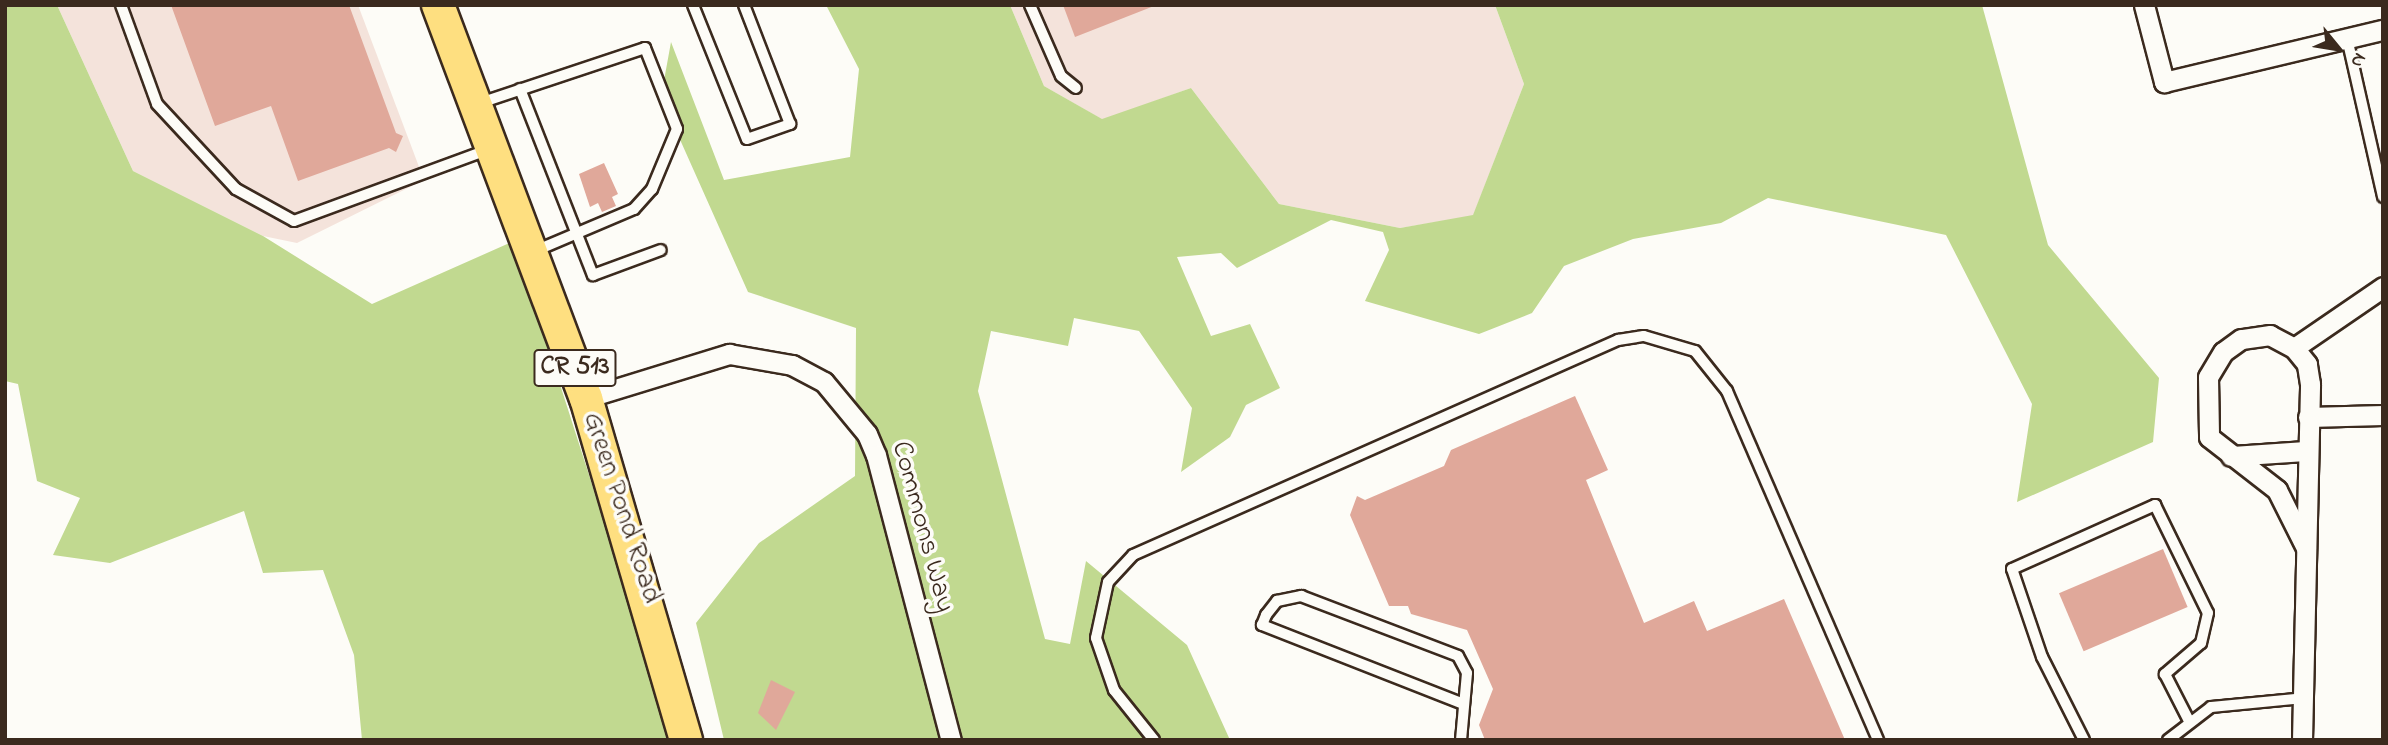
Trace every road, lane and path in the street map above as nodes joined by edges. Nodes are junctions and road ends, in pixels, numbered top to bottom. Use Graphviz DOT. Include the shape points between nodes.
graph roads {
  1 [pos="121,5"];
  2 [pos="438,5"];
  3 [pos="693,5"];
  4 [pos="744,5"];
  5 [pos="1030,5"];
  6 [pos="2144,5"];
  7 [pos="2383,30"];
  8 [pos="2347,38"];
  9 [pos="1076,88"];
  10 [pos="520,89"];
  11 [pos="474,105"];
  12 [pos="489,149"];
  13 [pos="2383,197"];
  14 [pos="576,233"];
  15 [pos="661,250"];
  16 [pos="531,252"];
  17 [pos="2383,287"];
  18 [pos="2294,348"];
  19 [pos="586,398"];
  20 [pos="2308,417"];
  21 [pos="2381,421"];
  22 [pos="2307,451"];
  23 [pos="2231,456"];
  24 [pos="2306,548"];
  25 [pos="2304,698"];
  26 [pos="1461,703"];
  27 [pos="2188,719"];
  28 [pos="686,740"];
  29 [pos="950,740"];
  30 [pos="1154,740"];
  31 [pos="1461,740"];
  32 [pos="1878,740"];
  33 [pos="2084,740"];
  34 [pos="2168,740"];
  35 [pos="2302,740"];
  1 -- 12 [label="lane" via="157,104 236,189 294,221"];
  2 -- 11 [label="main road, Green Pond Road / CR 513"];
  3 -- 4 [label="lane" via="747,139 790,124"];
  5 -- 9 [label="lane" via="1061,76"];
  6 -- 8 [label="street" via="2164,82"];
  7 -- 8 [label="street"];
  8 -- 13 [label="lane"];
  10 -- 11 [label="lane"];
  10 -- 14 [label="lane"];
  10 -- 14 [label="lane" via="645,48 677,129 652,189 634,209"];
  11 -- 12 [label="main road, Green Pond Road / CR 513"];
  12 -- 16 [label="main road, Green Pond Road / CR 513"];
  14 -- 15 [label="lane" via="593,275"];
  14 -- 16 [label="lane"];
  16 -- 19 [label="main road, Green Pond Road / CR 513"];
  17 -- 18 [label="street"];
  18 -- 20 [label="street" via="2307,364"];
  18 -- 23 [label="street" via="2270,335 2241,339 2223,352 2208,377 2204,408 2209,436"];
  19 -- 28 [label="main road, Green Pond Road / CR 513"];
  19 -- 29 [label="street, Commons Way" via="729,354 792,365 824,382 867,434 876,455"];
  20 -- 21 [label="street"];
  20 -- 22 [label="street"];
  22 -- 23 [label="street"];
  22 -- 24 [label="street"];
  23 -- 24 [label="street" via="2277,491"];
  24 -- 25 [label="street"];
  25 -- 27 [label="lane" via="2230,702"];
  25 -- 35 [label="street"];
  26 -- 26 [label="lane" via="1262,625 1284,598 1318,599 1458,656 1467,673"];
  26 -- 31 [label="lane"];
  27 -- 33 [label="lane" via="2165,674 2201,643 2208,613 2155,505 2012,569 2042,657"];
  27 -- 34 [label="lane"];
  30 -- 32 [label="lane" via="1114,690 1096,638 1108,582 1133,555 1618,340 1644,336 1695,351 1727,391"];
}
